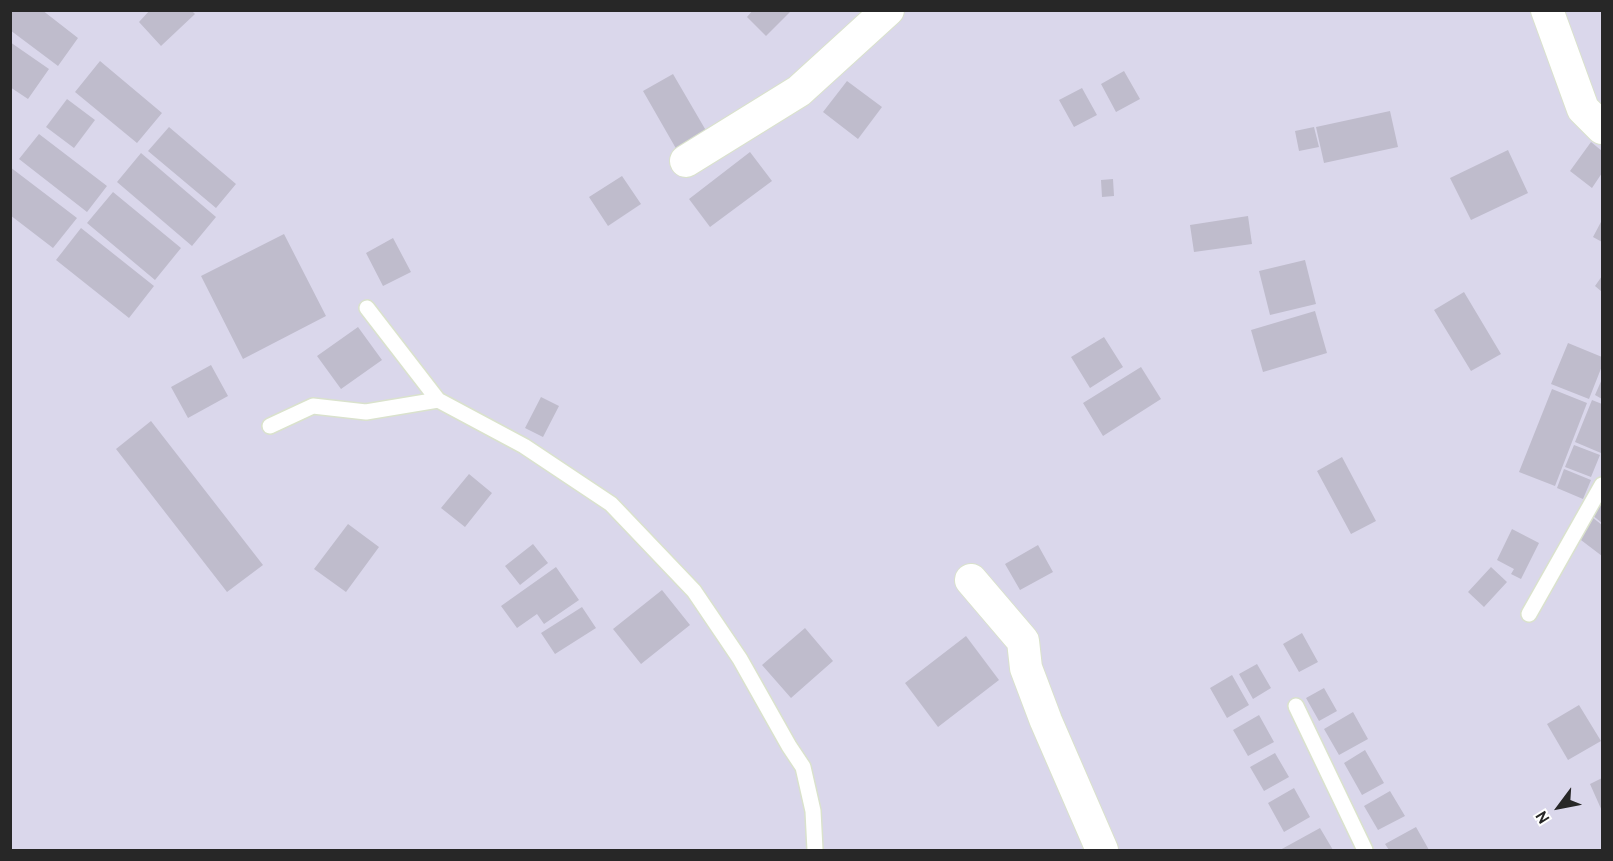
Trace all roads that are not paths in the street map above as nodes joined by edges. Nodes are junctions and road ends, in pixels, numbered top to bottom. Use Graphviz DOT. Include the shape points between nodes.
graph roads {
  1 [pos="888,10"];
  2 [pos="1547,10"];
  3 [pos="1602,128"];
  4 [pos="686,161"];
  5 [pos="367,308"];
  6 [pos="438,400"];
  7 [pos="270,426"];
  8 [pos="1602,484"];
  9 [pos="971,580"];
  10 [pos="1529,614"];
  11 [pos="1296,706"];
  12 [pos="815,850"];
  13 [pos="1102,850"];
  14 [pos="1365,850"];
  1 -- 4 [label="street" via="799,91"];
  2 -- 3 [label="street" via="1583,109"];
  5 -- 6 [label="lane"];
  6 -- 7 [label="lane" via="366,412 313,406"];
  6 -- 12 [label="lane" via="524,446 611,504 694,591 804,767 813,811"];
  8 -- 10 [label="lane"];
  9 -- 13 [label="street" via="1023,641 1026,668"];
  11 -- 14 [label="lane"];
}
